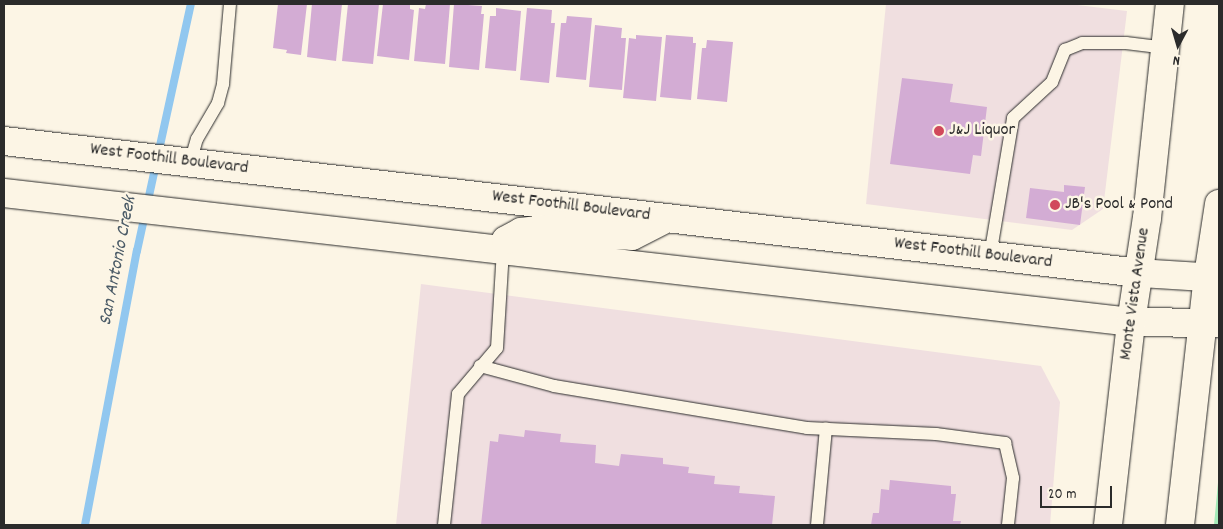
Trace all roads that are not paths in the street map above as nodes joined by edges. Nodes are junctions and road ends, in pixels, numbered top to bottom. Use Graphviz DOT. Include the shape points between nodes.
graph roads {
  1 [pos="230,4"];
  2 [pos="1170,4"];
  3 [pos="1165,48"];
  4 [pos="4,141"];
  5 [pos="183,162"];
  6 [pos="4,193"];
  7 [pos="1219,204"];
  8 [pos="667,218"];
  9 [pos="503,250"];
  10 [pos="990,256"];
  11 [pos="1139,273"];
  12 [pos="1214,277"];
  13 [pos="1131,322"];
  14 [pos="1211,322"];
  15 [pos="480,366"];
  16 [pos="826,428"];
  17 [pos="444,525"];
  18 [pos="817,525"];
  19 [pos="1008,525"];
  20 [pos="1108,525"];
  21 [pos="1180,525"];
  1 -- 5 [label="lane" via="223,84 218,103"];
  2 -- 3 [label="main road, Monte Vista Avenue"];
  3 -- 10 [label="lane" via="1126,43 1082,43 1064,50 1052,82 1013,118"];
  3 -- 11 [label="main road, Monte Vista Avenue"];
  4 -- 5 [label="main road, West Foothill Boulevard"];
  5 -- 8 [label="main road, West Foothill Boulevard"];
  6 -- 9 [label="main road"];
  7 -- 12 [label="main road"];
  8 -- 9 [label="main road" via="632,236 545,229 521,232 506,240"];
  8 -- 10 [label="main road, West Foothill Boulevard"];
  9 -- 13 [label="main road"];
  9 -- 15 [label="lane" via="497,348"];
  10 -- 11 [label="main road, West Foothill Boulevard"];
  11 -- 12 [label="main road, West Foothill Boulevard"];
  11 -- 13 [label="main road, Monte Vista Avenue"];
  12 -- 14 [label="main road"];
  13 -- 14 [label="main road"];
  13 -- 20 [label="main road, Monte Vista Avenue"];
  14 -- 21 [label="main road"];
  15 -- 16 [label="lane" via="554,386 807,428"];
  15 -- 17 [label="lane" via="458,394"];
  16 -- 18 [label="lane"];
  16 -- 19 [label="lane" via="936,434 1005,443 1013,478"];
}
